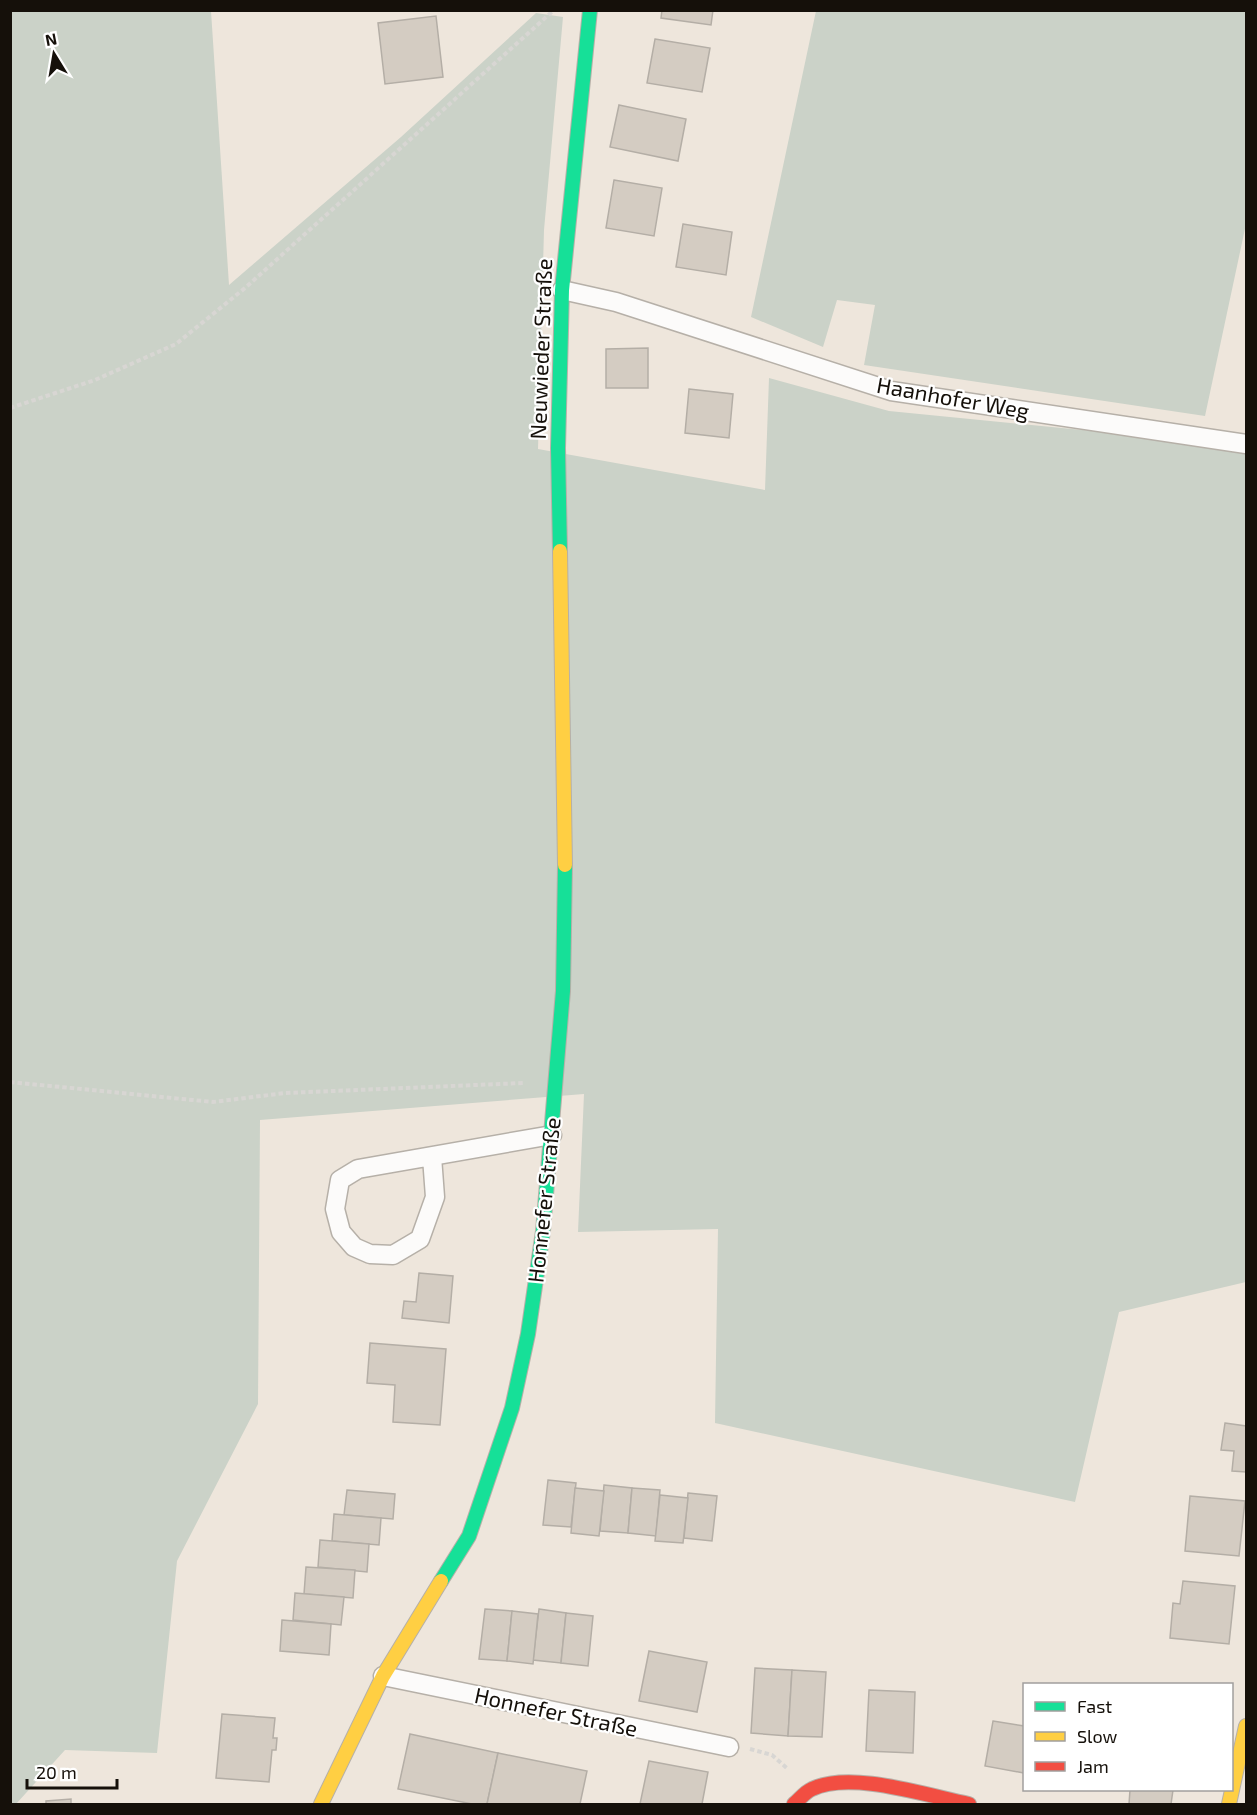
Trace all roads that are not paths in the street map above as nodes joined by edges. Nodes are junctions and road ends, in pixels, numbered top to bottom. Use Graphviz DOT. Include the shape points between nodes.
graph roads {
  1 [pos="590,10"];
  2 [pos="562,290"];
  3 [pos="1246,444"];
  4 [pos="563,690"];
  5 [pos="552,1135"];
  6 [pos="432,1157"];
  7 [pos="383,1676"];
  8 [pos="1246,1726"];
  9 [pos="729,1747"];
  10 [pos="1233,1786"];
  11 [pos="321,1804"];
  12 [pos="794,1804"];
  13 [pos="969,1804"];
  1 -- 2 [label="street, Neuwieder Straße"];
  2 -- 3 [label="lane, Haanhofer Weg" via="616,302 891,391"];
  2 -- 4 [label="street, Neuwieder Straße" via="558,448"];
  4 -- 5 [label="street, Honnefer Straße" via="563,991"];
  5 -- 6 [label="lane"];
  5 -- 7 [label="street, Honnefer Straße" via="528,1334 505,1429 469,1536"];
  6 -- 6 [label="lane" via="358,1168 340,1180 335,1209 341,1232 354,1247 370,1254 393,1255 420,1239 435,1197"];
  7 -- 9 [label="lane, Honnefer Straße"];
  7 -- 11 [label="street, Honnefer Straße"];
  8 -- 10 [label="street"];
  12 -- 13 [label="street" via="812,1789 833,1784 871,1785"];
}
